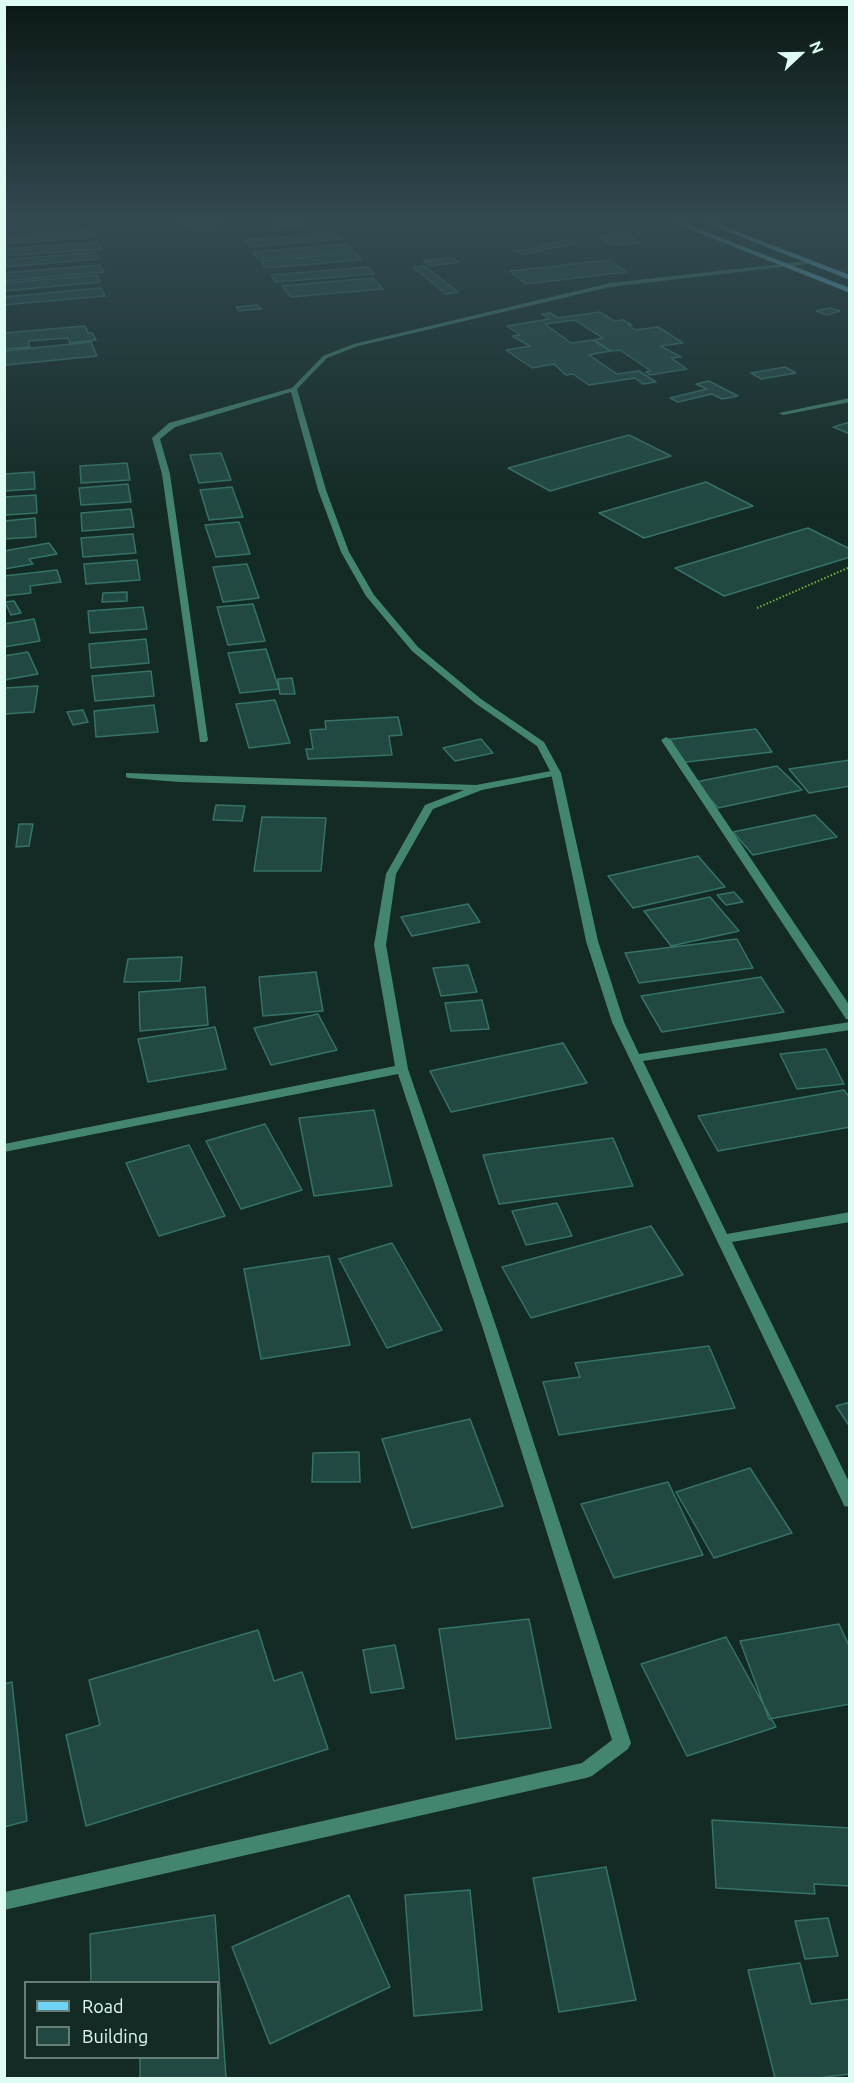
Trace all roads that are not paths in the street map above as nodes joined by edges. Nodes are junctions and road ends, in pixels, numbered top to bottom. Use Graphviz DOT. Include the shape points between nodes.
graph roads {
  1 [pos="461,320"];
  2 [pos="294,389"];
  3 [pos="849,400"];
  4 [pos="783,413"];
  5 [pos="203,740"];
  6 [pos="666,741"];
  7 [pos="556,773"];
  8 [pos="129,775"];
  9 [pos="480,787"];
  10 [pos="849,1016"];
  11 [pos="849,1026"];
  12 [pos="636,1058"];
  13 [pos="402,1069"];
  14 [pos="4,1148"];
  15 [pos="849,1217"];
  16 [pos="724,1239"];
  17 [pos="849,1501"];
  18 [pos="5,1901"];
  1 -- 2 [label="street" via="356,345 324,357"];
  2 -- 5 [label="street" via="172,425 156,438 174,526"];
  2 -- 7 [label="street" via="322,490 345,552 370,596 415,649 478,701 541,744"];
  3 -- 4 [label="street"];
  6 -- 10 [label="street"];
  7 -- 9 [label="street"];
  7 -- 12 [label="street" via="592,941 618,1022"];
  8 -- 9 [label="street"];
  9 -- 13 [label="street" via="429,807 391,874 380,945"];
  11 -- 12 [label="street"];
  12 -- 16 [label="street"];
  13 -- 14 [label="street"];
  13 -- 18 [label="street" via="495,1344 622,1743 586,1770"];
  15 -- 16 [label="street"];
  16 -- 17 [label="street"];
}
